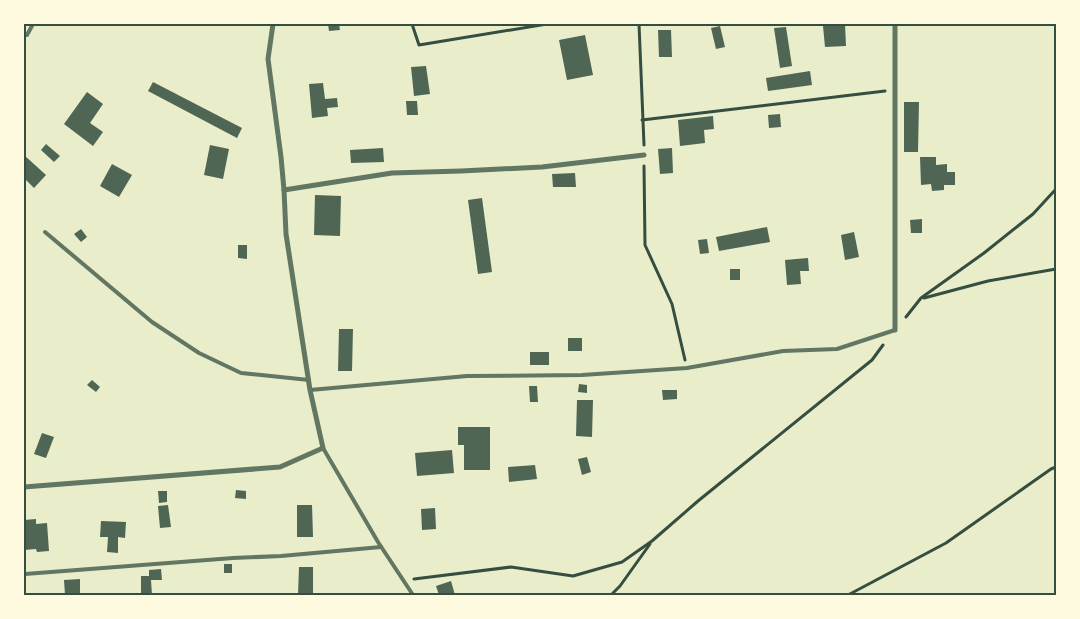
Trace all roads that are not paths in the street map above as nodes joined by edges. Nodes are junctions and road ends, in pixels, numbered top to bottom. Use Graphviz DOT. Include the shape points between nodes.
graph roads {
  1 [pos="33,24"];
  2 [pos="273,24"];
  3 [pos="895,24"];
  4 [pos="27,35"];
  5 [pos="644,155"];
  6 [pos="284,190"];
  7 [pos="45,232"];
  8 [pos="895,330"];
  9 [pos="309,380"];
  10 [pos="310,390"];
  11 [pos="323,448"];
  12 [pos="24,487"];
  13 [pos="381,547"];
  14 [pos="25,574"];
  15 [pos="413,595"];
  1 -- 4 [label="lane"];
  2 -- 6 [label="street" via="268,59"];
  3 -- 8 [label="street"];
  5 -- 6 [label="street" via="542,167 392,174"];
  6 -- 9 [label="street" via="286,234"];
  7 -- 9 [label="lane" via="152,322 199,354 241,373"];
  8 -- 10 [label="lane" via="837,349 783,351 687,368 582,375 467,376"];
  9 -- 10 [label="street"];
  10 -- 11 [label="street"];
  11 -- 12 [label="street" via="280,467"];
  11 -- 13 [label="lane"];
  13 -- 14 [label="lane"];
  13 -- 15 [label="lane"];
}
